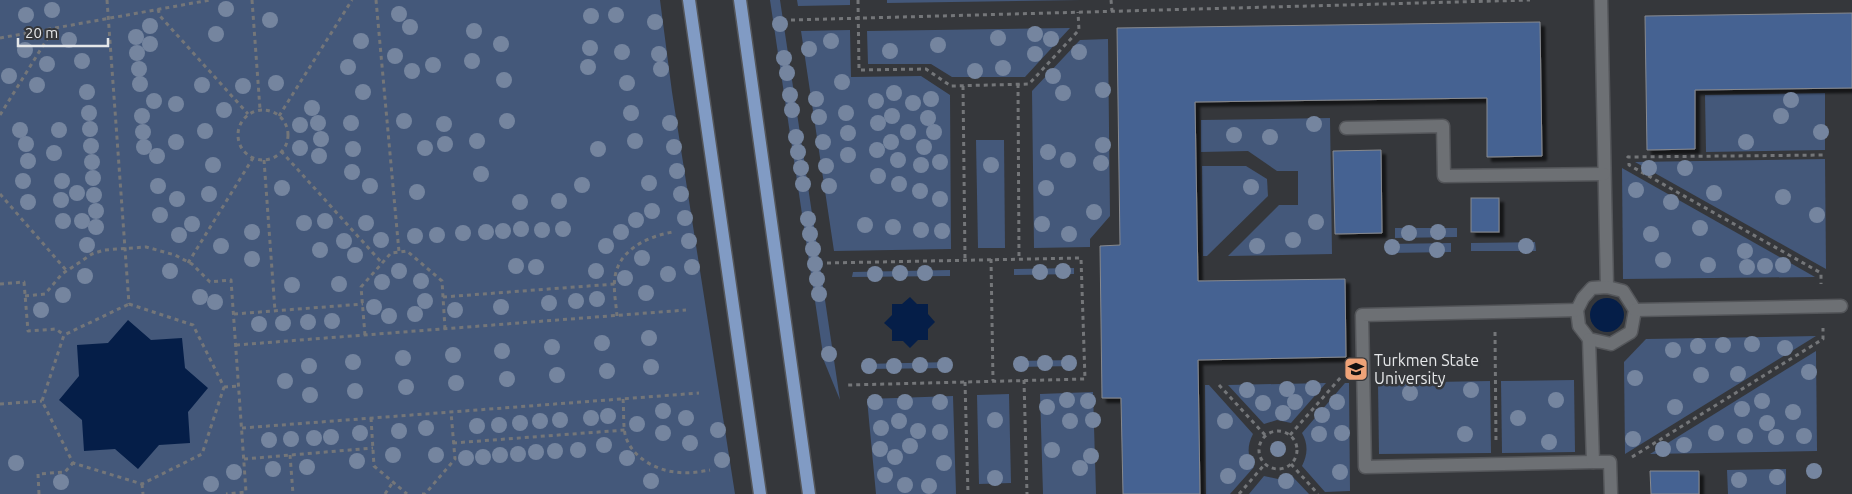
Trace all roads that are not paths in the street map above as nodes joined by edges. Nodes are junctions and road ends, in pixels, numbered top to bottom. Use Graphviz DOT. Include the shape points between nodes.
graph roads {
  1 [pos="689,0"];
  2 [pos="740,0"];
  3 [pos="1601,0"];
  4 [pos="1346,128"];
  5 [pos="1604,174"];
  6 [pos="1607,287"];
  7 [pos="1841,306"];
  8 [pos="1577,310"];
  9 [pos="1635,310"];
  10 [pos="1589,339"];
  11 [pos="1593,462"];
  12 [pos="760,494"];
  13 [pos="809,494"];
  14 [pos="1611,494"];
  1 -- 12 [label="main road"];
  2 -- 13 [label="main road"];
  3 -- 5 [label="lane"];
  4 -- 5 [label="lane" via="1443,126 1444,176"];
  5 -- 6 [label="lane"];
  6 -- 8 [label="lane" via="1592,288"];
  6 -- 9 [label="lane" via="1624,291"];
  7 -- 9 [label="lane"];
  8 -- 10 [label="lane" via="1579,326"];
  8 -- 11 [label="lane" via="1362,315 1365,467"];
  9 -- 10 [label="lane" via="1631,332 1611,344"];
  10 -- 11 [label="lane"];
  11 -- 14 [label="lane" via="1610,462"];
}
